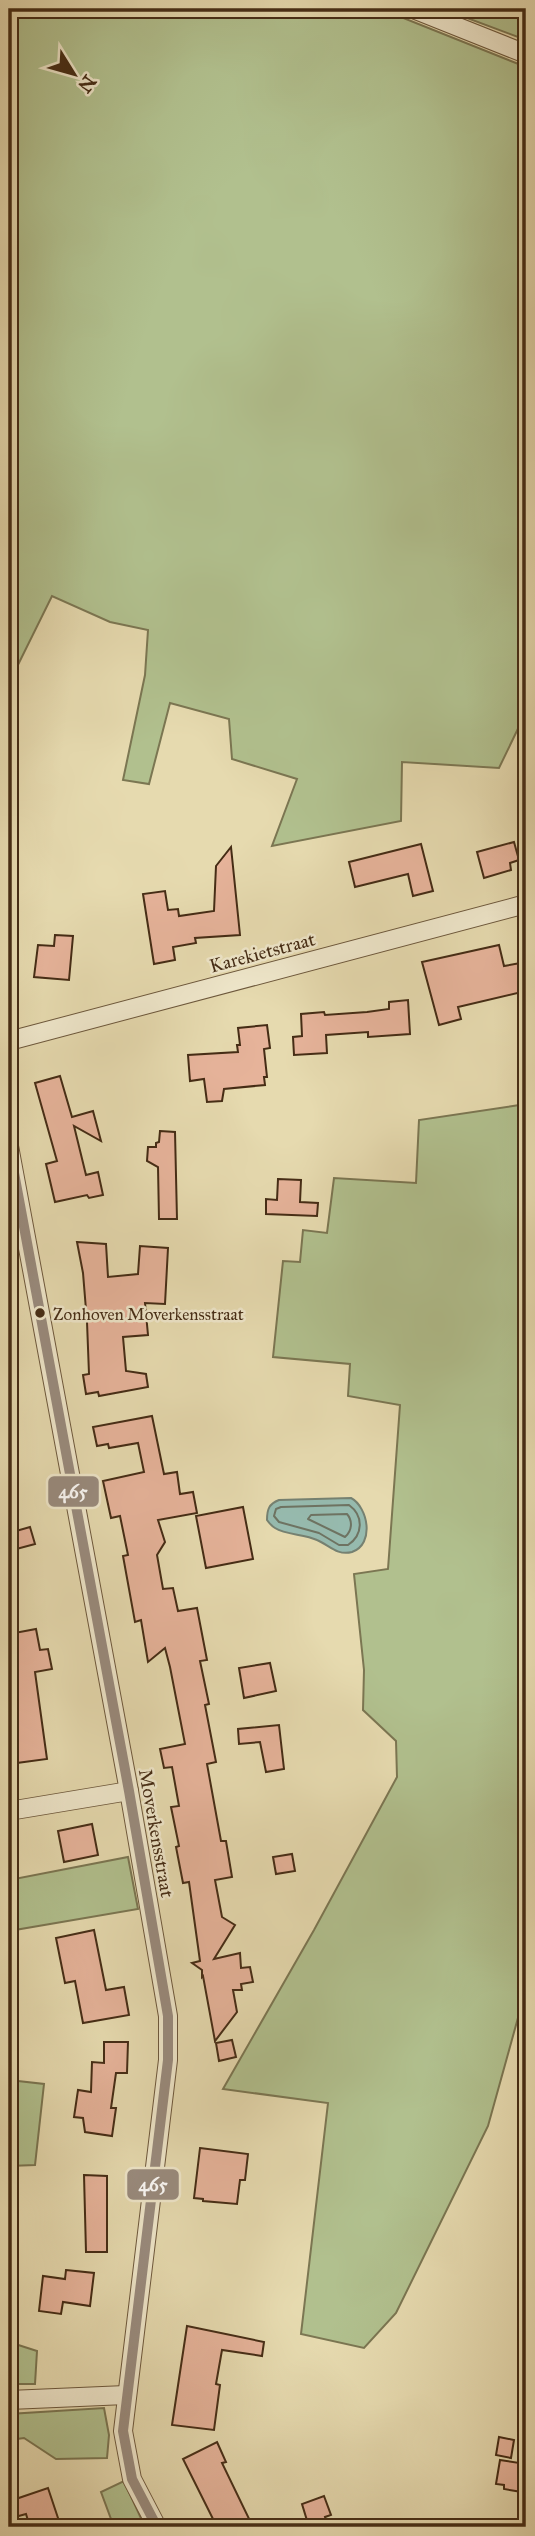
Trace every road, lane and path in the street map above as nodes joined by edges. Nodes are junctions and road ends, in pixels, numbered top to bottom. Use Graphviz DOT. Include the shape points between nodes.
graph roads {
  1 [pos="413,9"];
  2 [pos="526,54"];
  3 [pos="526,904"];
  4 [pos="9,1041"];
  5 [pos="9,1146"];
  6 [pos="129,1791"];
  7 [pos="9,1811"];
  8 [pos="126,2395"];
  9 [pos="9,2400"];
  10 [pos="157,2527"];
  1 -- 2 [label="street"];
  3 -- 4 [label="street, Karekietstraat"];
  5 -- 6 [label="street, Moverkensstraat"];
  6 -- 7 [label="street"];
  6 -- 8 [label="street, Moverkensstraat" via="168,2016 169,2060"];
  8 -- 9 [label="street"];
  8 -- 10 [label="street, Moverkensstraat" via="123,2431 132,2479"];
}
